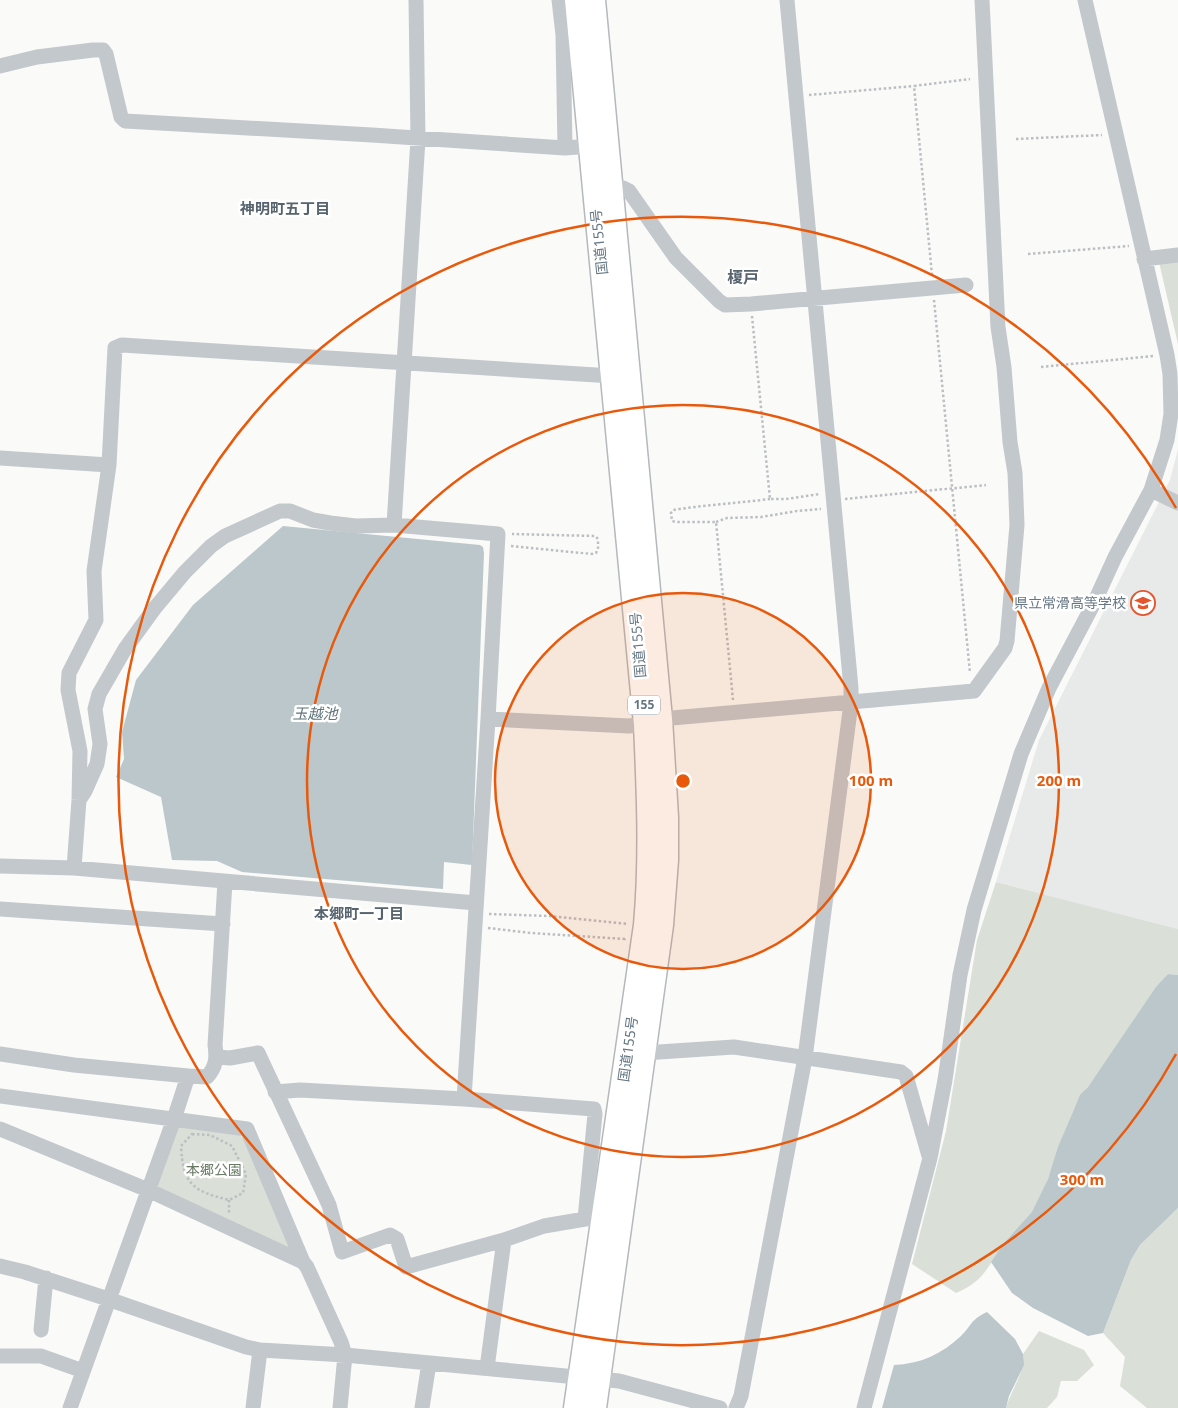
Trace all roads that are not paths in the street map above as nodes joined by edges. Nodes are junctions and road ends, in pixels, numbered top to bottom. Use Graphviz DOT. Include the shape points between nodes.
graph roads {
  1 [pos="416,0"];
  2 [pos="559,0"];
  3 [pos="576,0"];
  4 [pos="594,0"];
  5 [pos="787,0"];
  6 [pos="982,0"];
  7 [pos="1085,0"];
  8 [pos="0,66"];
  9 [pos="418,138"];
  10 [pos="590,146"];
  11 [pos="565,148"];
  12 [pos="612,188"];
  13 [pos="1143,252"];
  14 [pos="1178,255"];
  15 [pos="966,284"];
  16 [pos="814,297"];
  17 [pos="404,363"];
  18 [pos="612,376"];
  19 [pos="0,458"];
  20 [pos="109,465"];
  21 [pos="1151,490"];
  22 [pos="1178,503"];
  23 [pos="394,525"];
  24 [pos="851,702"];
  25 [pos="488,719"];
  26 [pos="653,722"];
  27 [pos="79,800"];
  28 [pos="0,866"];
  29 [pos="74,868"];
  30 [pos="225,882"];
  31 [pos="0,909"];
  32 [pos="475,914"];
  33 [pos="222,924"];
  34 [pos="644,1053"];
  35 [pos="0,1054"];
  36 [pos="217,1057"];
  37 [pos="805,1058"];
  38 [pos="188,1076"];
  39 [pos="276,1092"];
  40 [pos="0,1096"];
  41 [pos="464,1099"];
  42 [pos="174,1119"];
  43 [pos="0,1129"];
  44 [pos="930,1158"];
  45 [pos="148,1190"];
  46 [pos="594,1217"];
  47 [pos="504,1240"];
  48 [pos="303,1262"];
  49 [pos="0,1266"];
  50 [pos="46,1278"];
  51 [pos="108,1299"];
  52 [pos="41,1330"];
  53 [pos="260,1350"];
  54 [pos="345,1355"];
  55 [pos="0,1356"];
  56 [pos="429,1363"];
  57 [pos="488,1368"];
  58 [pos="83,1371"];
  59 [pos="589,1378"];
  60 [pos="70,1408"];
  61 [pos="253,1408"];
  62 [pos="340,1408"];
  63 [pos="422,1408"];
  64 [pos="575,1408"];
  65 [pos="594,1408"];
  66 [pos="720,1408"];
  67 [pos="736,1408"];
  68 [pos="864,1408"];
  1 -- 9 [label="street"];
  2 -- 11 [label="street" via="563,35"];
  3 -- 10 [label="highway, 国道155号 / 155"];
  4 -- 12 [label="highway, 国道155号 / 155"];
  5 -- 16 [label="street"];
  6 -- 24 [label="street" via="998,318 1016,473 1017,525 1007,640 1005,648 974,691"];
  7 -- 13 [label="street"];
  8 -- 9 [label="street" via="37,56 103,50 121,117 126,121"];
  9 -- 11 [label="street"];
  9 -- 17 [label="street"];
  10 -- 11 [label="street"];
  10 -- 18 [label="highway, 国道155号 / 155"];
  12 -- 16 [label="street" via="629,191 676,258 725,305"];
  12 -- 26 [label="highway, 国道155号 / 155"];
  13 -- 14 [label="street"];
  13 -- 21 [label="street" via="1170,374 1171,414 1167,440"];
  15 -- 16 [label="street"];
  16 -- 24 [label="street"];
  17 -- 18 [label="street"];
  17 -- 20 [label="street" via="122,345 115,348"];
  17 -- 23 [label="street"];
  18 -- 26 [label="highway, 国道155号 / 155"];
  19 -- 20 [label="street"];
  20 -- 27 [label="street" via="94,571 96,620 69,673 68,690 80,751"];
  21 -- 22 [label="street"];
  21 -- 44 [label="street" via="1049,688 1021,754 974,910"];
  23 -- 25 [label="street" via="498,539"];
  23 -- 27 [label="street" via="330,524 290,511 280,511 225,536 211,546 154,609 109,674 95,710 100,744 97,764"];
  24 -- 26 [label="street"];
  24 -- 37 [label="street"];
  25 -- 26 [label="street" via="629,726"];
  25 -- 32 [label="street"];
  26 -- 34 [label="highway, 国道155号 / 155" via="667,817 667,860 662,925"];
  26 -- 46 [label="highway, 国道155号 / 155" via="648,895 636,924"];
  27 -- 29 [label="street"];
  28 -- 29 [label="street"];
  29 -- 30 [label="street"];
  30 -- 32 [label="street"];
  30 -- 33 [label="street"];
  31 -- 33 [label="street"];
  32 -- 41 [label="street"];
  33 -- 36 [label="street"];
  34 -- 37 [label="street" via="734,1046"];
  34 -- 59 [label="highway, 国道155号 / 155"];
  35 -- 38 [label="street"];
  36 -- 38 [label="street" via="208,1077"];
  36 -- 39 [label="street" via="258,1053"];
  37 -- 44 [label="street" via="904,1073"];
  37 -- 67 [label="street" via="741,1396"];
  38 -- 42 [label="street"];
  39 -- 41 [label="street" via="300,1090"];
  39 -- 47 [label="street" via="328,1205 342,1252 390,1235 397,1239 406,1267"];
  40 -- 42 [label="street"];
  41 -- 46 [label="street" via="594,1109"];
  42 -- 45 [label="street"];
  42 -- 48 [label="street" via="247,1129"];
  43 -- 45 [label="street"];
  44 -- 68 [label="street"];
  45 -- 48 [label="street"];
  45 -- 51 [label="street"];
  46 -- 47 [label="street" via="544,1226"];
  46 -- 59 [label="highway, 国道155号 / 155"];
  47 -- 57 [label="street"];
  48 -- 54 [label="street"];
  49 -- 50 [label="street"];
  50 -- 51 [label="street"];
  50 -- 52 [label="street"];
  51 -- 53 [label="street"];
  51 -- 58 [label="street"];
  53 -- 54 [label="street"];
  53 -- 61 [label="street"];
  54 -- 56 [label="street"];
  54 -- 62 [label="street"];
  55 -- 58 [label="street" via="41,1356"];
  56 -- 57 [label="street"];
  56 -- 63 [label="street"];
  57 -- 59 [label="street"];
  58 -- 60 [label="street"];
  59 -- 64 [label="highway, 国道155号 / 155"];
  59 -- 65 [label="highway, 国道155号 / 155"];
  59 -- 66 [label="street" via="619,1381"];
}
